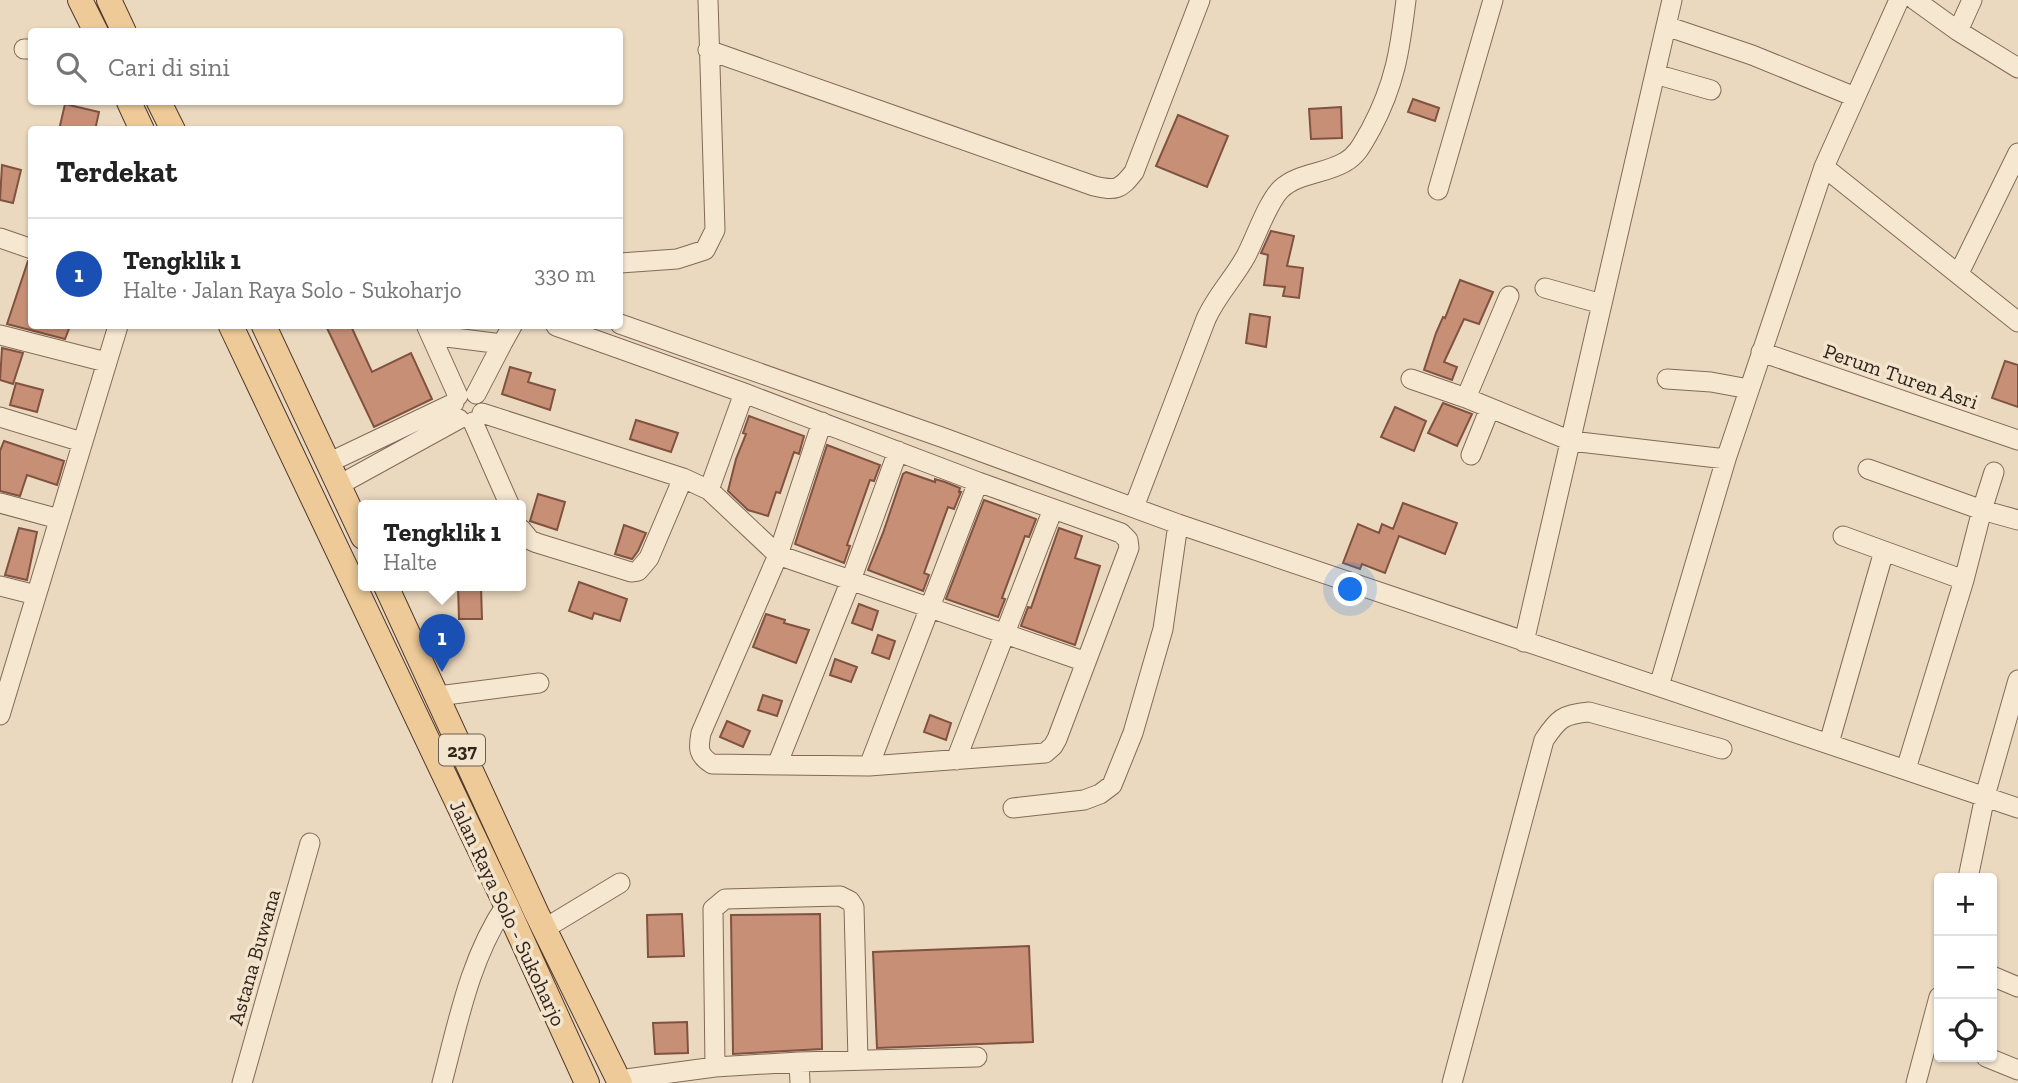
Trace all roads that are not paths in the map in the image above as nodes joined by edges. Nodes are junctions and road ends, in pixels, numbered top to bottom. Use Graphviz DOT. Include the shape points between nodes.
graph roads {
  1 [pos="80,0"];
  2 [pos="109,0"];
  3 [pos="708,0"];
  4 [pos="1200,0"];
  5 [pos="1406,0"];
  6 [pos="1493,0"];
  7 [pos="1672,0"];
  8 [pos="1899,0"];
  9 [pos="1915,0"];
  10 [pos="1972,0"];
  11 [pos="1666,26"];
  12 [pos="94,28"];
  13 [pos="122,28"];
  14 [pos="1958,31"];
  15 [pos="708,50"];
  16 [pos="2018,68"];
  17 [pos="1656,74"];
  18 [pos="1711,90"];
  19 [pos="1855,97"];
  20 [pos="130,105"];
  21 [pos="160,105"];
  22 [pos="140,126"];
  23 [pos="171,126"];
  24 [pos="2018,153"];
  25 [pos="1824,167"];
  26 [pos="1438,190"];
  27 [pos="0,239"];
  28 [pos="28,249"];
  29 [pos="623,263"];
  30 [pos="1959,273"];
  31 [pos="1545,288"];
  32 [pos="1509,296"];
  33 [pos="1602,304"];
  34 [pos="2018,323"];
  35 [pos="623,325"];
  36 [pos="117,329"];
  37 [pos="231,329"];
  38 [pos="265,329"];
  39 [pos="510,329"];
  40 [pos="564,329"];
  41 [pos="428,330"];
  42 [pos="0,335"];
  43 [pos="502,344"];
  44 [pos="1765,353"];
  45 [pos="106,362"];
  46 [pos="1411,379"];
  47 [pos="1668,379"];
  48 [pos="1749,389"];
  49 [pos="744,393"];
  50 [pos="1466,398"];
  51 [pos="467,408"];
  52 [pos="1490,408"];
  53 [pos="0,417"];
  54 [pos="822,422"];
  55 [pos="2018,440"];
  56 [pos="82,442"];
  57 [pos="1571,442"];
  58 [pos="898,452"];
  59 [pos="1471,455"];
  60 [pos="1727,459"];
  61 [pos="1868,469"];
  62 [pos="1994,472"];
  63 [pos="334,474"];
  64 [pos="683,478"];
  65 [pos="978,482"];
  66 [pos="709,490"];
  67 [pos="507,500"];
  68 [pos="0,503"];
  69 [pos="1133,507"];
  70 [pos="1054,509"];
  71 [pos="1982,510"];
  72 [pos="59,519"];
  73 [pos="2018,520"];
  74 [pos="1178,524"];
  75 [pos="358,526"];
  76 [pos="526,535"];
  77 [pos="1843,536"];
  78 [pos="1884,551"];
  79 [pos="778,555"];
  80 [pos="851,580"];
  81 [pos="1964,580"];
  82 [pos="358,583"];
  83 [pos="0,586"];
  84 [pos="362,591"];
  85 [pos="388,591"];
  86 [pos="36,595"];
  87 [pos="929,606"];
  88 [pos="1007,633"];
  89 [pos="1524,642"];
  90 [pos="1086,662"];
  91 [pos="5,679"];
  92 [pos="2018,680"];
  93 [pos="539,683"];
  94 [pos="1659,685"];
  95 [pos="438,696"];
  96 [pos="0,715"];
  97 [pos="1829,743"];
  98 [pos="1722,750"];
  99 [pos="956,760"];
  100 [pos="778,765"];
  101 [pos="869,766"];
  102 [pos="1906,769"];
  103 [pos="1985,796"];
  104 [pos="1013,808"];
  105 [pos="2018,808"];
  106 [pos="310,843"];
  107 [pos="1969,873"];
  108 [pos="620,883"];
  109 [pos="526,920"];
  110 [pos="1997,978"];
  111 [pos="2018,987"];
  112 [pos="1934,1035"];
  113 [pos="977,1057"];
  114 [pos="858,1060"];
  115 [pos="1997,1061"];
  116 [pos="799,1062"];
  117 [pos="715,1068"];
  118 [pos="2018,1070"];
  119 [pos="617,1082"];
  120 [pos="242,1083"];
  121 [pos="442,1083"];
  122 [pos="587,1083"];
  123 [pos="800,1083"];
  124 [pos="1451,1083"];
  125 [pos="1916,1083"];
  1 -- 12 [label="main road"];
  2 -- 13 [label="main road"];
  3 -- 15 [label="street"];
  4 -- 15 [label="street" via="1134,172 1112,190"];
  5 -- 69 [label="street" via="1395,73 1368,134 1348,160 1294,180 1276,194 1245,259 1206,319"];
  6 -- 26 [label="street"];
  7 -- 11 [label="street"];
  8 -- 19 [label="street"];
  9 -- 14 [label="street"];
  10 -- 14 [label="street"];
  11 -- 17 [label="street"];
  11 -- 19 [label="street"];
  14 -- 16 [label="street"];
  15 -- 29 [label="street" via="715,230 705,250 677,259"];
  17 -- 18 [label="street"];
  17 -- 33 [label="street"];
  19 -- 25 [label="street"];
  20 -- 22 [label="main road"];
  21 -- 23 [label="main road"];
  24 -- 30 [label="street"];
  25 -- 30 [label="street"];
  25 -- 44 [label="street"];
  27 -- 28 [label="street"];
  30 -- 34 [label="street"];
  31 -- 33 [label="street"];
  32 -- 50 [label="street"];
  33 -- 57 [label="street"];
  35 -- 69 [label="street"];
  36 -- 45 [label="street"];
  37 -- 82 [label="main road, Jalan Raya Solo - Sukoharjo / 237"];
  38 -- 63 [label="main road"];
  39 -- 43 [label="street"];
  40 -- 49 [label="street"];
  41 -- 43 [label="street"];
  41 -- 51 [label="street"];
  42 -- 45 [label="street"];
  43 -- 51 [label="street"];
  44 -- 48 [label="street"];
  44 -- 55 [label="street, Perum Turen Asri"];
  45 -- 56 [label="street"];
  46 -- 50 [label="street"];
  47 -- 48 [label="street"];
  48 -- 60 [label="street"];
  49 -- 54 [label="street"];
  49 -- 66 [label="street"];
  50 -- 52 [label="street"];
  51 -- 63 [label="street"];
  51 -- 64 [label="street"];
  51 -- 67 [label="street"];
  52 -- 57 [label="street"];
  52 -- 59 [label="street"];
  53 -- 56 [label="street"];
  54 -- 58 [label="street"];
  54 -- 79 [label="street"];
  56 -- 72 [label="street"];
  57 -- 60 [label="street"];
  57 -- 89 [label="street"];
  58 -- 65 [label="street"];
  58 -- 80 [label="street"];
  60 -- 94 [label="street"];
  61 -- 71 [label="street"];
  62 -- 71 [label="street"];
  63 -- 75 [label="main road"];
  64 -- 66 [label="street"];
  64 -- 76 [label="street" via="649,558 638,571 537,543"];
  65 -- 70 [label="street"];
  65 -- 87 [label="street"];
  66 -- 79 [label="street"];
  68 -- 72 [label="street"];
  69 -- 74 [label="street"];
  70 -- 88 [label="street"];
  70 -- 90 [label="street" via="1121,533 1128,542"];
  71 -- 73 [label="street"];
  71 -- 81 [label="street"];
  72 -- 86 [label="street"];
  74 -- 89 [label="street"];
  74 -- 104 [label="street" via="1163,629 1133,733 1112,785 1084,800"];
  77 -- 78 [label="street"];
  78 -- 81 [label="street"];
  78 -- 97 [label="street"];
  79 -- 80 [label="street"];
  79 -- 100 [label="street" via="698,749 712,764"];
  80 -- 87 [label="street"];
  80 -- 100 [label="street"];
  81 -- 102 [label="street"];
  83 -- 86 [label="street"];
  84 -- 109 [label="main road, Jalan Raya Solo - Sukoharjo / 237"];
  85 -- 95 [label="main road, Jalan Raya Solo - Sukoharjo / 237"];
  86 -- 91 [label="street"];
  87 -- 88 [label="street"];
  87 -- 101 [label="street"];
  88 -- 90 [label="street"];
  88 -- 99 [label="street"];
  89 -- 94 [label="street"];
  90 -- 99 [label="street" via="1050,750 1041,755"];
  91 -- 96 [label="street"];
  92 -- 103 [label="street"];
  93 -- 95 [label="street"];
  94 -- 97 [label="street"];
  95 -- 109 [label="main road, Jalan Raya Solo - Sukoharjo / 237"];
  97 -- 102 [label="street"];
  98 -- 124 [label="street" via="1589,712 1570,713 1556,722 1544,740"];
  99 -- 101 [label="street"];
  100 -- 101 [label="street"];
  102 -- 103 [label="street"];
  103 -- 105 [label="street"];
  103 -- 107 [label="street"];
  106 -- 120 [label="street, Astana Buwana"];
  108 -- 109 [label="street"];
  109 -- 119 [label="main road, Jalan Raya Solo - Sukoharjo / 237"];
  109 -- 121 [label="street" via="491,928 459,1016"];
  109 -- 122 [label="main road, Jalan Raya Solo - Sukoharjo / 237"];
  110 -- 111 [label="street"];
  112 -- 125 [label="street"];
  113 -- 114 [label="street"];
  114 -- 116 [label="street"];
  114 -- 117 [label="street" via="854,907 850,901 840,896 725,899 713,909"];
  115 -- 118 [label="street"];
  116 -- 117 [label="street"];
  116 -- 123 [label="street"];
  117 -- 119 [label="street"];
}
